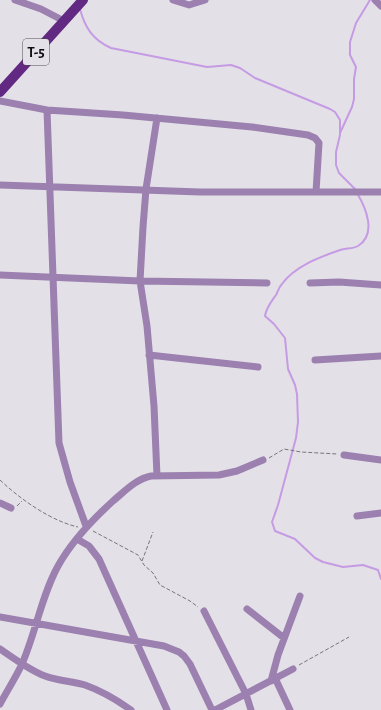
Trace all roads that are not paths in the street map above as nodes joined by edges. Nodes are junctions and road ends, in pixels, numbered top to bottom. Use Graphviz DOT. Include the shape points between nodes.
graph roads {
  1 [pos="15,0"];
  2 [pos="83,0"];
  3 [pos="173,0"];
  4 [pos="205,0"];
  5 [pos="375,0"];
  6 [pos="381,6"];
  7 [pos="64,21"];
  8 [pos="0,92"];
  9 [pos="0,101"];
  10 [pos="47,110"];
  11 [pos="157,118"];
  12 [pos="0,185"];
  13 [pos="51,186"];
  14 [pos="146,189"];
  15 [pos="316,192"];
  16 [pos="381,192"];
  17 [pos="0,275"];
  18 [pos="54,277"];
  19 [pos="140,281"];
  20 [pos="310,283"];
  21 [pos="267,284"];
  22 [pos="381,285"];
  23 [pos="149,355"];
  24 [pos="381,356"];
  25 [pos="315,360"];
  26 [pos="258,367"];
  27 [pos="344,455"];
  28 [pos="263,460"];
  29 [pos="381,460"];
  30 [pos="157,476"];
  31 [pos="0,504"];
  32 [pos="11,508"];
  33 [pos="381,513"];
  34 [pos="356,516"];
  35 [pos="86,526"];
  36 [pos="77,539"];
  37 [pos="300,596"];
  38 [pos="247,609"];
  39 [pos="204,611"];
  40 [pos="0,617"];
  41 [pos="35,624"];
  42 [pos="284,638"];
  43 [pos="137,642"];
  44 [pos="0,649"];
  45 [pos="22,664"];
  46 [pos="293,669"];
  47 [pos="273,680"];
  48 [pos="246,694"];
  49 [pos="0,704"];
  50 [pos="132,710"];
  51 [pos="168,710"];
  52 [pos="212,710"];
  53 [pos="216,710"];
  54 [pos="251,710"];
  55 [pos="290,710"];
  1 -- 7 [label="street"];
  2 -- 7 [label="main road, T-5"];
  3 -- 4 [label="street" via="189,5"];
  5 -- 6 [label="street"];
  7 -- 8 [label="main road, T-5"];
  9 -- 10 [label="street"];
  10 -- 11 [label="street"];
  10 -- 13 [label="street"];
  11 -- 14 [label="street"];
  11 -- 15 [label="street" via="252,127 315,138 319,143"];
  12 -- 13 [label="street"];
  13 -- 14 [label="street"];
  13 -- 18 [label="street"];
  14 -- 15 [label="street" via="200,192"];
  14 -- 19 [label="street"];
  15 -- 16 [label="street"];
  17 -- 18 [label="street"];
  18 -- 19 [label="street"];
  18 -- 35 [label="street" via="59,443"];
  19 -- 21 [label="street"];
  19 -- 23 [label="street"];
  20 -- 22 [label="street" via="346,282"];
  23 -- 26 [label="street"];
  23 -- 30 [label="street"];
  24 -- 25 [label="street"];
  27 -- 29 [label="street"];
  28 -- 30 [label="street" via="237,471 219,475"];
  30 -- 35 [label="street" via="139,480"];
  31 -- 32 [label="street"];
  33 -- 34 [label="street"];
  35 -- 36 [label="street"];
  36 -- 41 [label="street" via="49,584"];
  36 -- 43 [label="street" via="89,546 100,559"];
  37 -- 42 [label="street"];
  38 -- 42 [label="street"];
  39 -- 48 [label="street"];
  40 -- 41 [label="street"];
  41 -- 43 [label="street"];
  41 -- 45 [label="street"];
  42 -- 47 [label="street" via="274,668"];
  43 -- 51 [label="street"];
  43 -- 52 [label="street" via="164,646 184,656"];
  44 -- 45 [label="street"];
  45 -- 49 [label="street"];
  45 -- 50 [label="street" via="45,676 95,689"];
  46 -- 47 [label="street"];
  47 -- 48 [label="street"];
  47 -- 55 [label="street"];
  48 -- 53 [label="street"];
  48 -- 54 [label="street"];
}
